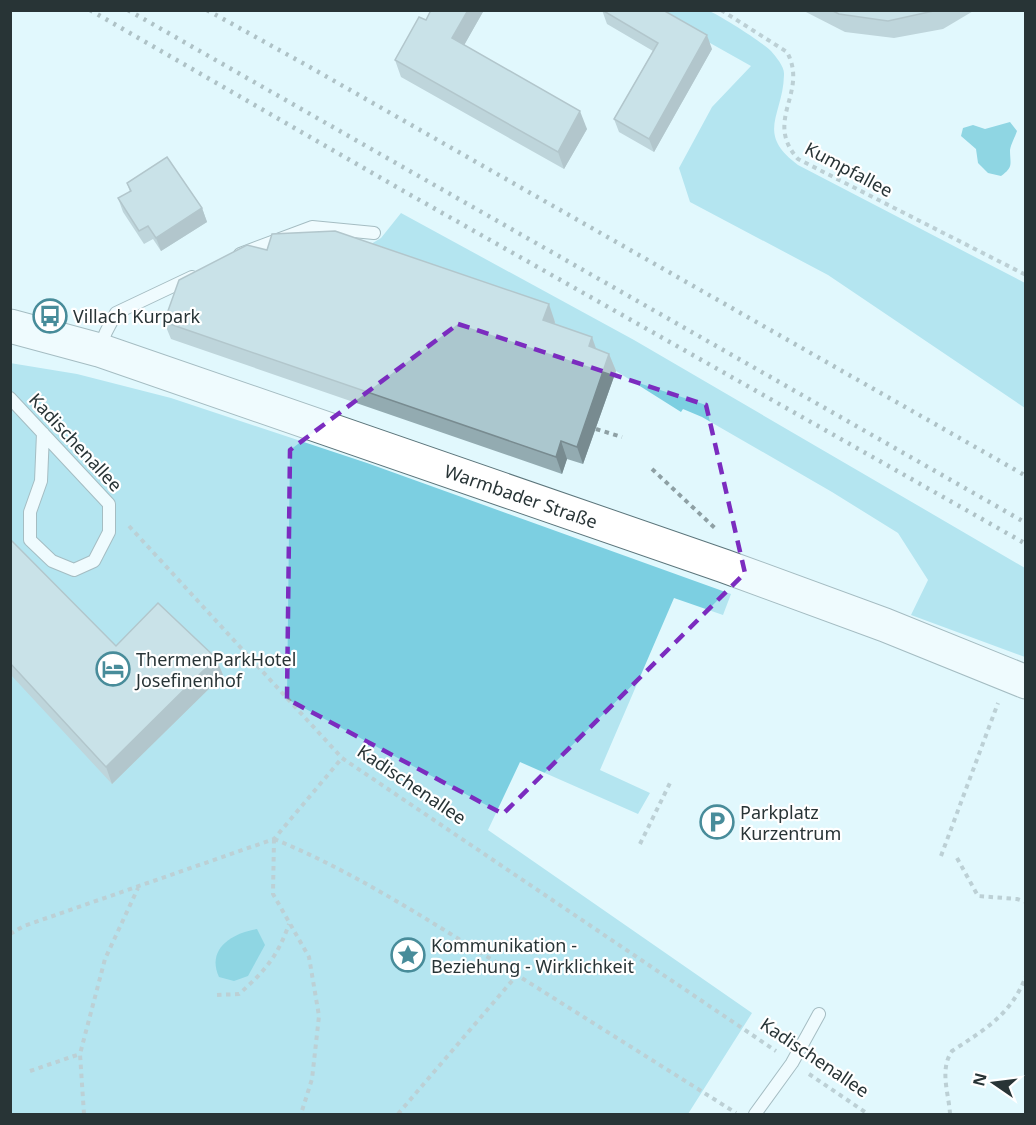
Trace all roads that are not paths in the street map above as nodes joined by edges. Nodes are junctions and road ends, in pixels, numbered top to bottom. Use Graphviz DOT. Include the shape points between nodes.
graph roads {
  1 [pos="374,233"];
  2 [pos="234,257"];
  3 [pos="202,272"];
  4 [pos="10,327"];
  5 [pos="99,350"];
  6 [pos="10,398"];
  7 [pos="43,433"];
  8 [pos="1026,682"];
  9 [pos="819,1014"];
  10 [pos="755,1114"];
  1 -- 2 [label="lane" via="312,227"];
  3 -- 5 [label="lane" via="116,313"];
  4 -- 5 [label="street, Warmbader Straße"];
  5 -- 8 [label="street, Warmbader Straße" via="724,566"];
  6 -- 7 [label="lane, Kadischenallee"];
  7 -- 7 [label="lane, Kadischenallee" via="109,504 109,532 94,561 74,570 52,561 30,540 30,512 40,480"];
  9 -- 10 [label="lane" via="792,1063"];
}
